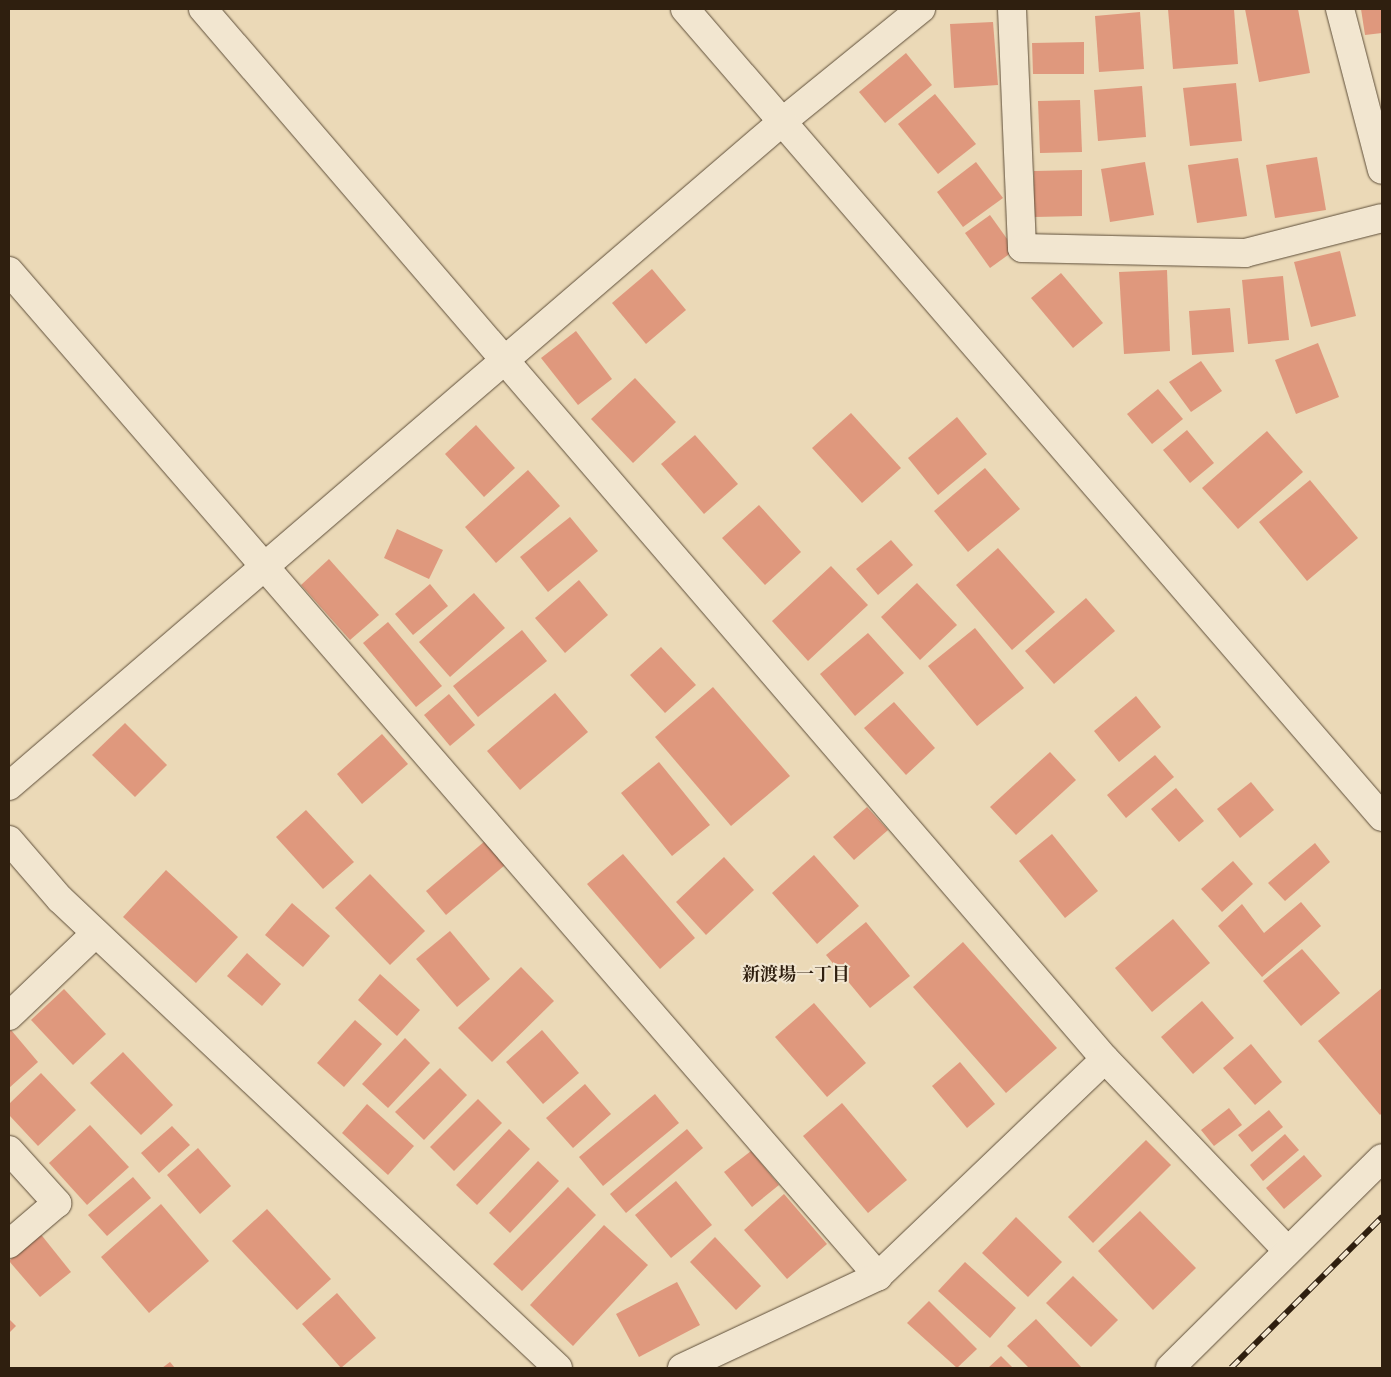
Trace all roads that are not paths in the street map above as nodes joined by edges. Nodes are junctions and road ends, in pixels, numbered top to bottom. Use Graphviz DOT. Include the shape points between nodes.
graph roads {
  1 [pos="203,9"];
  2 [pos="685,9"];
  3 [pos="921,9"];
  4 [pos="1012,9"];
  5 [pos="1340,9"];
  6 [pos="783,121"];
  7 [pos="1382,170"];
  8 [pos="1382,218"];
  9 [pos="9,271"];
  10 [pos="504,361"];
  11 [pos="265,570"];
  12 [pos="9,786"];
  13 [pos="1382,817"];
  14 [pos="9,840"];
  15 [pos="96,933"];
  16 [pos="9,1016"];
  17 [pos="1105,1059"];
  18 [pos="9,1150"];
  19 [pos="1382,1158"];
  20 [pos="9,1244"];
  21 [pos="1288,1251"];
  22 [pos="878,1276"];
  23 [pos="558,1368"];
  24 [pos="682,1368"];
  25 [pos="1170,1368"];
  1 -- 10 [label="street"];
  2 -- 6 [label="street"];
  3 -- 6 [label="street"];
  4 -- 8 [label="street" via="1022,248 1245,253"];
  5 -- 7 [label="street"];
  6 -- 10 [label="street"];
  6 -- 13 [label="street"];
  9 -- 11 [label="street"];
  10 -- 11 [label="street"];
  10 -- 17 [label="street"];
  11 -- 12 [label="street"];
  11 -- 22 [label="street"];
  14 -- 15 [label="street"];
  15 -- 16 [label="street"];
  15 -- 23 [label="street"];
  17 -- 21 [label="street"];
  17 -- 22 [label="street"];
  18 -- 20 [label="street" via="57,1203"];
  19 -- 21 [label="street"];
  21 -- 25 [label="street"];
  22 -- 24 [label="street"];
}
